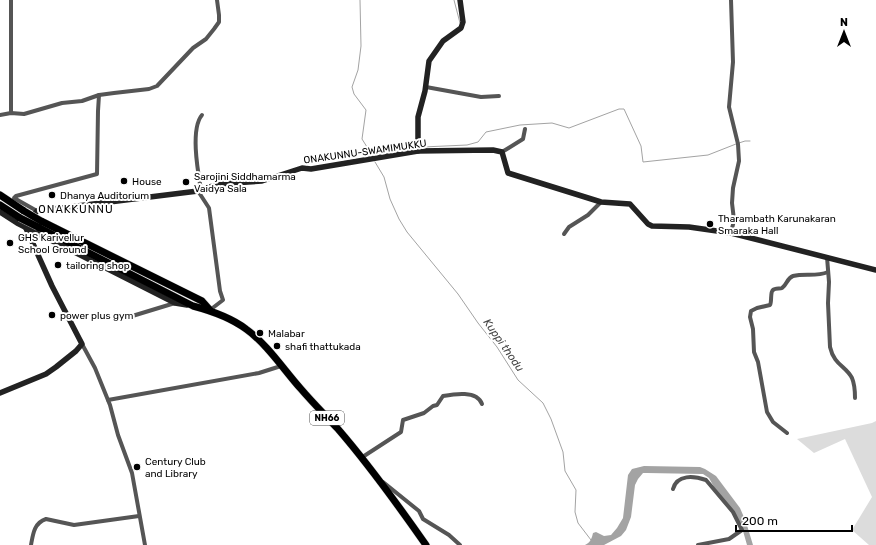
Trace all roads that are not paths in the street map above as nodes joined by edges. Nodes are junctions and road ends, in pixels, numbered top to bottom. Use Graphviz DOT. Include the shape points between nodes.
graph roads {
  1 [pos="11,0"];
  2 [pos="217,0"];
  3 [pos="460,0"];
  4 [pos="731,0"];
  5 [pos="426,87"];
  6 [pos="99,95"];
  7 [pos="498,96"];
  8 [pos="11,113"];
  9 [pos="0,115"];
  10 [pos="202,115"];
  11 [pos="525,129"];
  12 [pos="418,151"];
  13 [pos="502,152"];
  14 [pos="200,191"];
  15 [pos="0,195"];
  16 [pos="602,202"];
  17 [pos="0,205"];
  18 [pos="0,212"];
  19 [pos="37,212"];
  20 [pos="39,224"];
  21 [pos="25,226"];
  22 [pos="731,233"];
  23 [pos="564,234"];
  24 [pos="827,257"];
  25 [pos="876,270"];
  26 [pos="828,272"];
  27 [pos="175,303"];
  28 [pos="193,306"];
  29 [pos="210,310"];
  30 [pos="129,317"];
  31 [pos="82,344"];
  32 [pos="281,366"];
  33 [pos="0,393"];
  34 [pos="855,398"];
  35 [pos="108,400"];
  36 [pos="482,404"];
  37 [pos="787,433"];
  38 [pos="361,458"];
  39 [pos="375,475"];
  40 [pos="673,489"];
  41 [pos="139,516"];
  42 [pos="30,545"];
  43 [pos="145,545"];
  44 [pos="426,545"];
  45 [pos="460,545"];
  46 [pos="698,545"];
  1 -- 8 [label="street"];
  2 -- 6 [label="street" via="219,15 214,30 157,86"];
  3 -- 5 [label="street" via="464,22 461,28 443,41 429,61"];
  4 -- 22 [label="street" via="733,62 729,107 738,144 739,161 732,188 734,220"];
  5 -- 7 [label="street" via="481,97"];
  5 -- 12 [label="street" via="418,116"];
  6 -- 8 [label="street" via="24,114"];
  6 -- 19 [label="street" via="98,174 14,198"];
  8 -- 9 [label="street"];
  10 -- 14 [label="street" via="198,120 196,135"];
  11 -- 13 [label="street" via="523,139"];
  12 -- 13 [label="street, ONAKUNNU-SWAMIMUKKU"];
  12 -- 14 [label="street, ONAKUNNU-SWAMIMUKKU" via="311,169 302,168 262,181 218,184"];
  13 -- 16 [label="street" via="508,173"];
  14 -- 19 [label="street, ONAKUNNU-SWAMIMUKKU"];
  14 -- 29 [label="street" via="209,208 223,300"];
  15 -- 20 [label="highway, NH66, bridge"];
  16 -- 22 [label="street" via="630,204 652,226 689,227"];
  16 -- 23 [label="street" via="569,227"];
  17 -- 20 [label="highway, NH66, bridge" via="20,218"];
  18 -- 21 [label="street"];
  19 -- 21 [label="street"];
  20 -- 28 [label="highway, NH66"];
  20 -- 29 [label="highway, NH66" via="202,301"];
  21 -- 27 [label="street"];
  21 -- 31 [label="street"];
  22 -- 24 [label="street"];
  24 -- 25 [label="street"];
  24 -- 26 [label="street"];
  26 -- 34 [label="street" via="831,354 852,377"];
  26 -- 37 [label="street" via="790,278 783,288 771,292 770,305 751,311 754,352 767,412 773,422"];
  27 -- 28 [label="street"];
  27 -- 30 [label="street"];
  28 -- 29 [label="highway, NH66"];
  29 -- 32 [label="highway, NH66" via="246,329"];
  31 -- 33 [label="street" via="46,374"];
  31 -- 35 [label="street"];
  32 -- 35 [label="street" via="259,373"];
  32 -- 38 [label="highway, NH66"];
  35 -- 41 [label="street" via="134,481"];
  36 -- 38 [label="street" via="474,396 443,396 437,405 424,413 403,420 401,432"];
  38 -- 39 [label="highway, NH66"];
  39 -- 44 [label="highway, NH66"];
  39 -- 45 [label="street" via="418,511 423,519"];
  40 -- 46 [label="street" via="675,482 681,478 706,480 733,512 742,530 729,539"];
  41 -- 42 [label="street" via="74,525 46,519 35,527"];
  41 -- 43 [label="street"];
}
